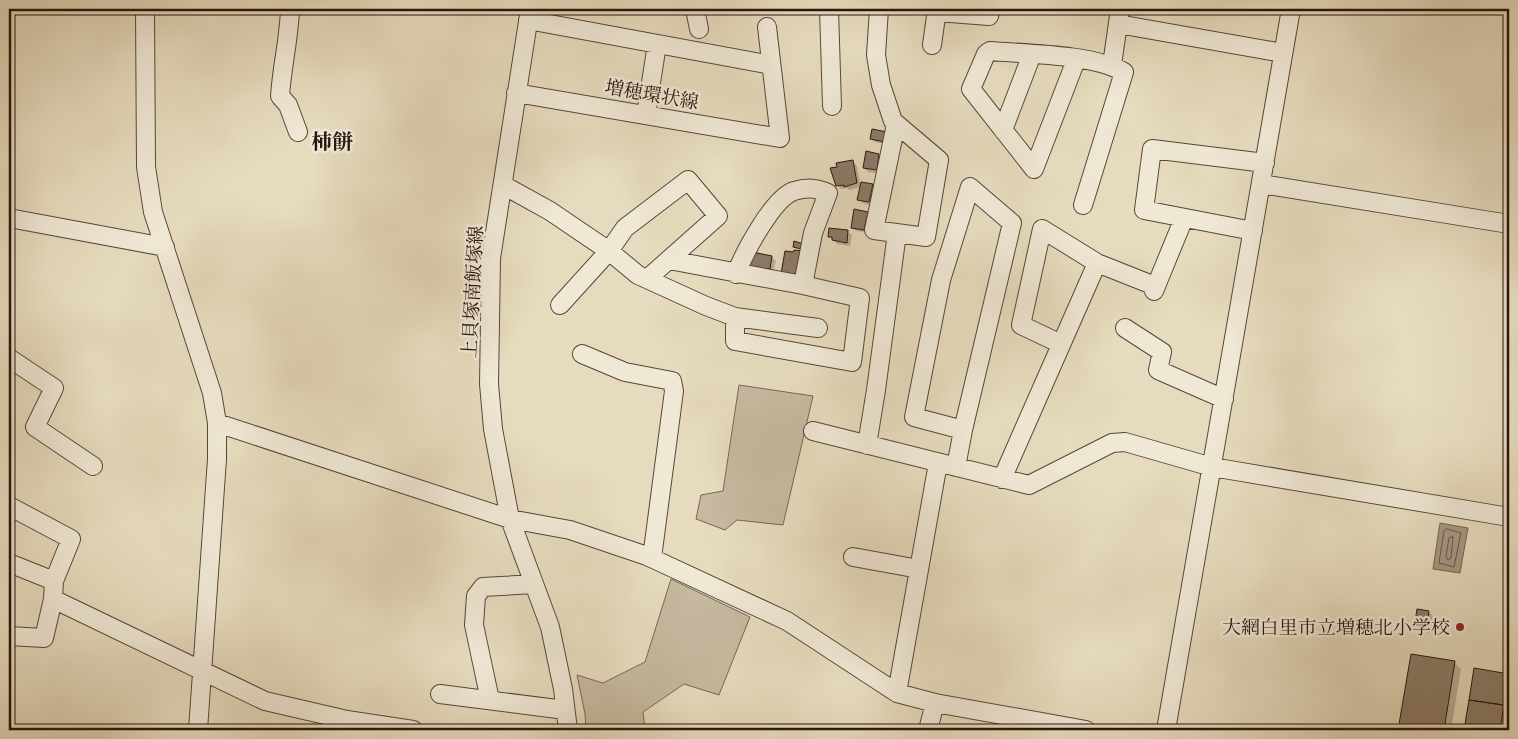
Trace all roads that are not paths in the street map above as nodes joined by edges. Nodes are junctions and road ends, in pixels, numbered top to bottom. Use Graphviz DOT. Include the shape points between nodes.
graph roads {
  1 [pos="145,9"];
  2 [pos="290,9"];
  3 [pos="695,9"];
  4 [pos="828,9"];
  5 [pos="879,9"];
  6 [pos="991,9"];
  7 [pos="1291,9"];
  8 [pos="937,10"];
  9 [pos="529,14"];
  10 [pos="1119,16"];
  11 [pos="767,27"];
  12 [pos="699,30"];
  13 [pos="658,44"];
  14 [pos="932,45"];
  15 [pos="1283,53"];
  16 [pos="1032,54"];
  17 [pos="1076,60"];
  18 [pos="771,65"];
  19 [pos="1112,65"];
  20 [pos="516,93"];
  21 [pos="832,106"];
  22 [pos="646,115"];
  23 [pos="896,124"];
  24 [pos="1003,130"];
  25 [pos="298,132"];
  26 [pos="1264,164"];
  27 [pos="1261,184"];
  28 [pos="502,185"];
  29 [pos="1083,205"];
  30 [pos="9,218"];
  31 [pos="1184,218"];
  32 [pos="1509,224"];
  33 [pos="1253,231"];
  34 [pos="897,233"];
  35 [pos="165,247"];
  36 [pos="609,251"];
  37 [pos="669,260"];
  38 [pos="1097,263"];
  39 [pos="736,274"];
  40 [pos="647,279"];
  41 [pos="803,285"];
  42 [pos="560,305"];
  43 [pos="735,317"];
  44 [pos="818,328"];
  45 [pos="1125,328"];
  46 [pos="1062,344"];
  47 [pos="582,354"];
  48 [pos="9,358"];
  49 [pos="1224,399"];
  50 [pos="217,423"];
  51 [pos="963,430"];
  52 [pos="813,431"];
  53 [pos="867,445"];
  54 [pos="938,463"];
  55 [pos="93,466"];
  56 [pos="1212,466"];
  57 [pos="956,467"];
  58 [pos="1002,479"];
  59 [pos="9,506"];
  60 [pos="1509,517"];
  61 [pos="510,519"];
  62 [pos="853,557"];
  63 [pos="652,558"];
  64 [pos="9,563"];
  65 [pos="919,569"];
  66 [pos="54,581"];
  67 [pos="534,584"];
  68 [pos="53,599"];
  69 [pos="9,636"];
  70 [pos="202,671"];
  71 [pos="897,693"];
  72 [pos="440,694"];
  73 [pos="490,700"];
  74 [pos="935,703"];
  75 [pos="565,710"];
  76 [pos="1012,724"];
  77 [pos="1057,728"];
  78 [pos="198,730"];
  79 [pos="413,730"];
  80 [pos="568,730"];
  81 [pos="928,730"];
  82 [pos="1086,730"];
  83 [pos="1166,730"];
  1 -- 35 [label="street" via="146,167 153,212"];
  2 -- 25 [label="street" via="280,96 288,105"];
  3 -- 12 [label="street"];
  4 -- 21 [label="street"];
  5 -- 23 [label="street" via="876,55 881,85"];
  6 -- 8 [label="street" via="989,16"];
  7 -- 15 [label="street"];
  8 -- 14 [label="street"];
  9 -- 13 [label="street"];
  9 -- 20 [label="street, 上貝塚南飯塚線"];
  10 -- 15 [label="street"];
  10 -- 19 [label="street"];
  11 -- 18 [label="street"];
  13 -- 18 [label="street"];
  13 -- 22 [label="street"];
  15 -- 26 [label="street"];
  16 -- 17 [label="street"];
  16 -- 24 [label="street"];
  16 -- 24 [label="street" via="990,51 970,89"];
  17 -- 19 [label="street"];
  17 -- 24 [label="street" via="1034,169"];
  18 -- 22 [label="street, 増穂環状線" via="780,138"];
  19 -- 29 [label="street" via="1124,72"];
  20 -- 22 [label="street, 増穂環状線"];
  20 -- 28 [label="street, 上貝塚南飯塚線"];
  23 -- 34 [label="street" via="874,230"];
  23 -- 34 [label="street" via="939,160 926,237"];
  26 -- 27 [label="street"];
  26 -- 31 [label="street" via="1152,149 1144,210"];
  27 -- 32 [label="street"];
  27 -- 33 [label="street"];
  28 -- 36 [label="street" via="550,211"];
  28 -- 61 [label="street, 上貝塚南飯塚線" via="491,258 489,384"];
  30 -- 35 [label="street"];
  31 -- 33 [label="street"];
  31 -- 38 [label="street" via="1154,289"];
  33 -- 49 [label="street"];
  34 -- 53 [label="street"];
  35 -- 50 [label="street" via="212,393"];
  36 -- 37 [label="street" via="624,228 688,180 718,216"];
  36 -- 40 [label="street"];
  36 -- 42 [label="street"];
  37 -- 39 [label="street"];
  37 -- 40 [label="street"];
  38 -- 46 [label="street"];
  38 -- 46 [label="street" via="1042,228 1021,324"];
  39 -- 41 [label="street"];
  39 -- 41 [label="street" via="746,250 773,210 792,191 815,187 828,193 813,233"];
  40 -- 43 [label="street"];
  41 -- 43 [label="street" via="860,298 852,362 735,341"];
  43 -- 44 [label="street"];
  45 -- 49 [label="street" via="1162,352 1158,370"];
  46 -- 58 [label="street"];
  47 -- 63 [label="street" via="625,372 672,381 674,391"];
  48 -- 55 [label="street" via="54,388 35,428"];
  49 -- 56 [label="street"];
  50 -- 61 [label="street"];
  50 -- 70 [label="street"];
  51 -- 51 [label="street" via="914,417 941,280 970,187 1012,223"];
  51 -- 57 [label="street"];
  52 -- 53 [label="street"];
  53 -- 54 [label="street"];
  54 -- 57 [label="street"];
  54 -- 65 [label="street"];
  56 -- 58 [label="street" via="1125,442 1112,443 1029,485"];
  56 -- 60 [label="street"];
  56 -- 83 [label="street"];
  57 -- 58 [label="street"];
  59 -- 66 [label="street" via="71,539"];
  61 -- 63 [label="street" via="570,530"];
  61 -- 67 [label="street, 上貝塚南飯塚線"];
  62 -- 65 [label="street"];
  63 -- 71 [label="street" via="787,621"];
  64 -- 66 [label="street"];
  65 -- 71 [label="street"];
  66 -- 68 [label="street"];
  67 -- 73 [label="street" via="483,587 476,596 474,625"];
  67 -- 75 [label="street, 上貝塚南飯塚線" via="550,627"];
  68 -- 69 [label="street" via="44,638"];
  68 -- 70 [label="street"];
  70 -- 78 [label="street"];
  70 -- 79 [label="street" via="264,701 348,720"];
  71 -- 74 [label="street"];
  72 -- 73 [label="street"];
  73 -- 75 [label="street"];
  74 -- 76 [label="street"];
  74 -- 81 [label="street"];
  75 -- 80 [label="street, 上貝塚南飯塚線"];
  76 -- 77 [label="street"];
  77 -- 82 [label="street"];
}
